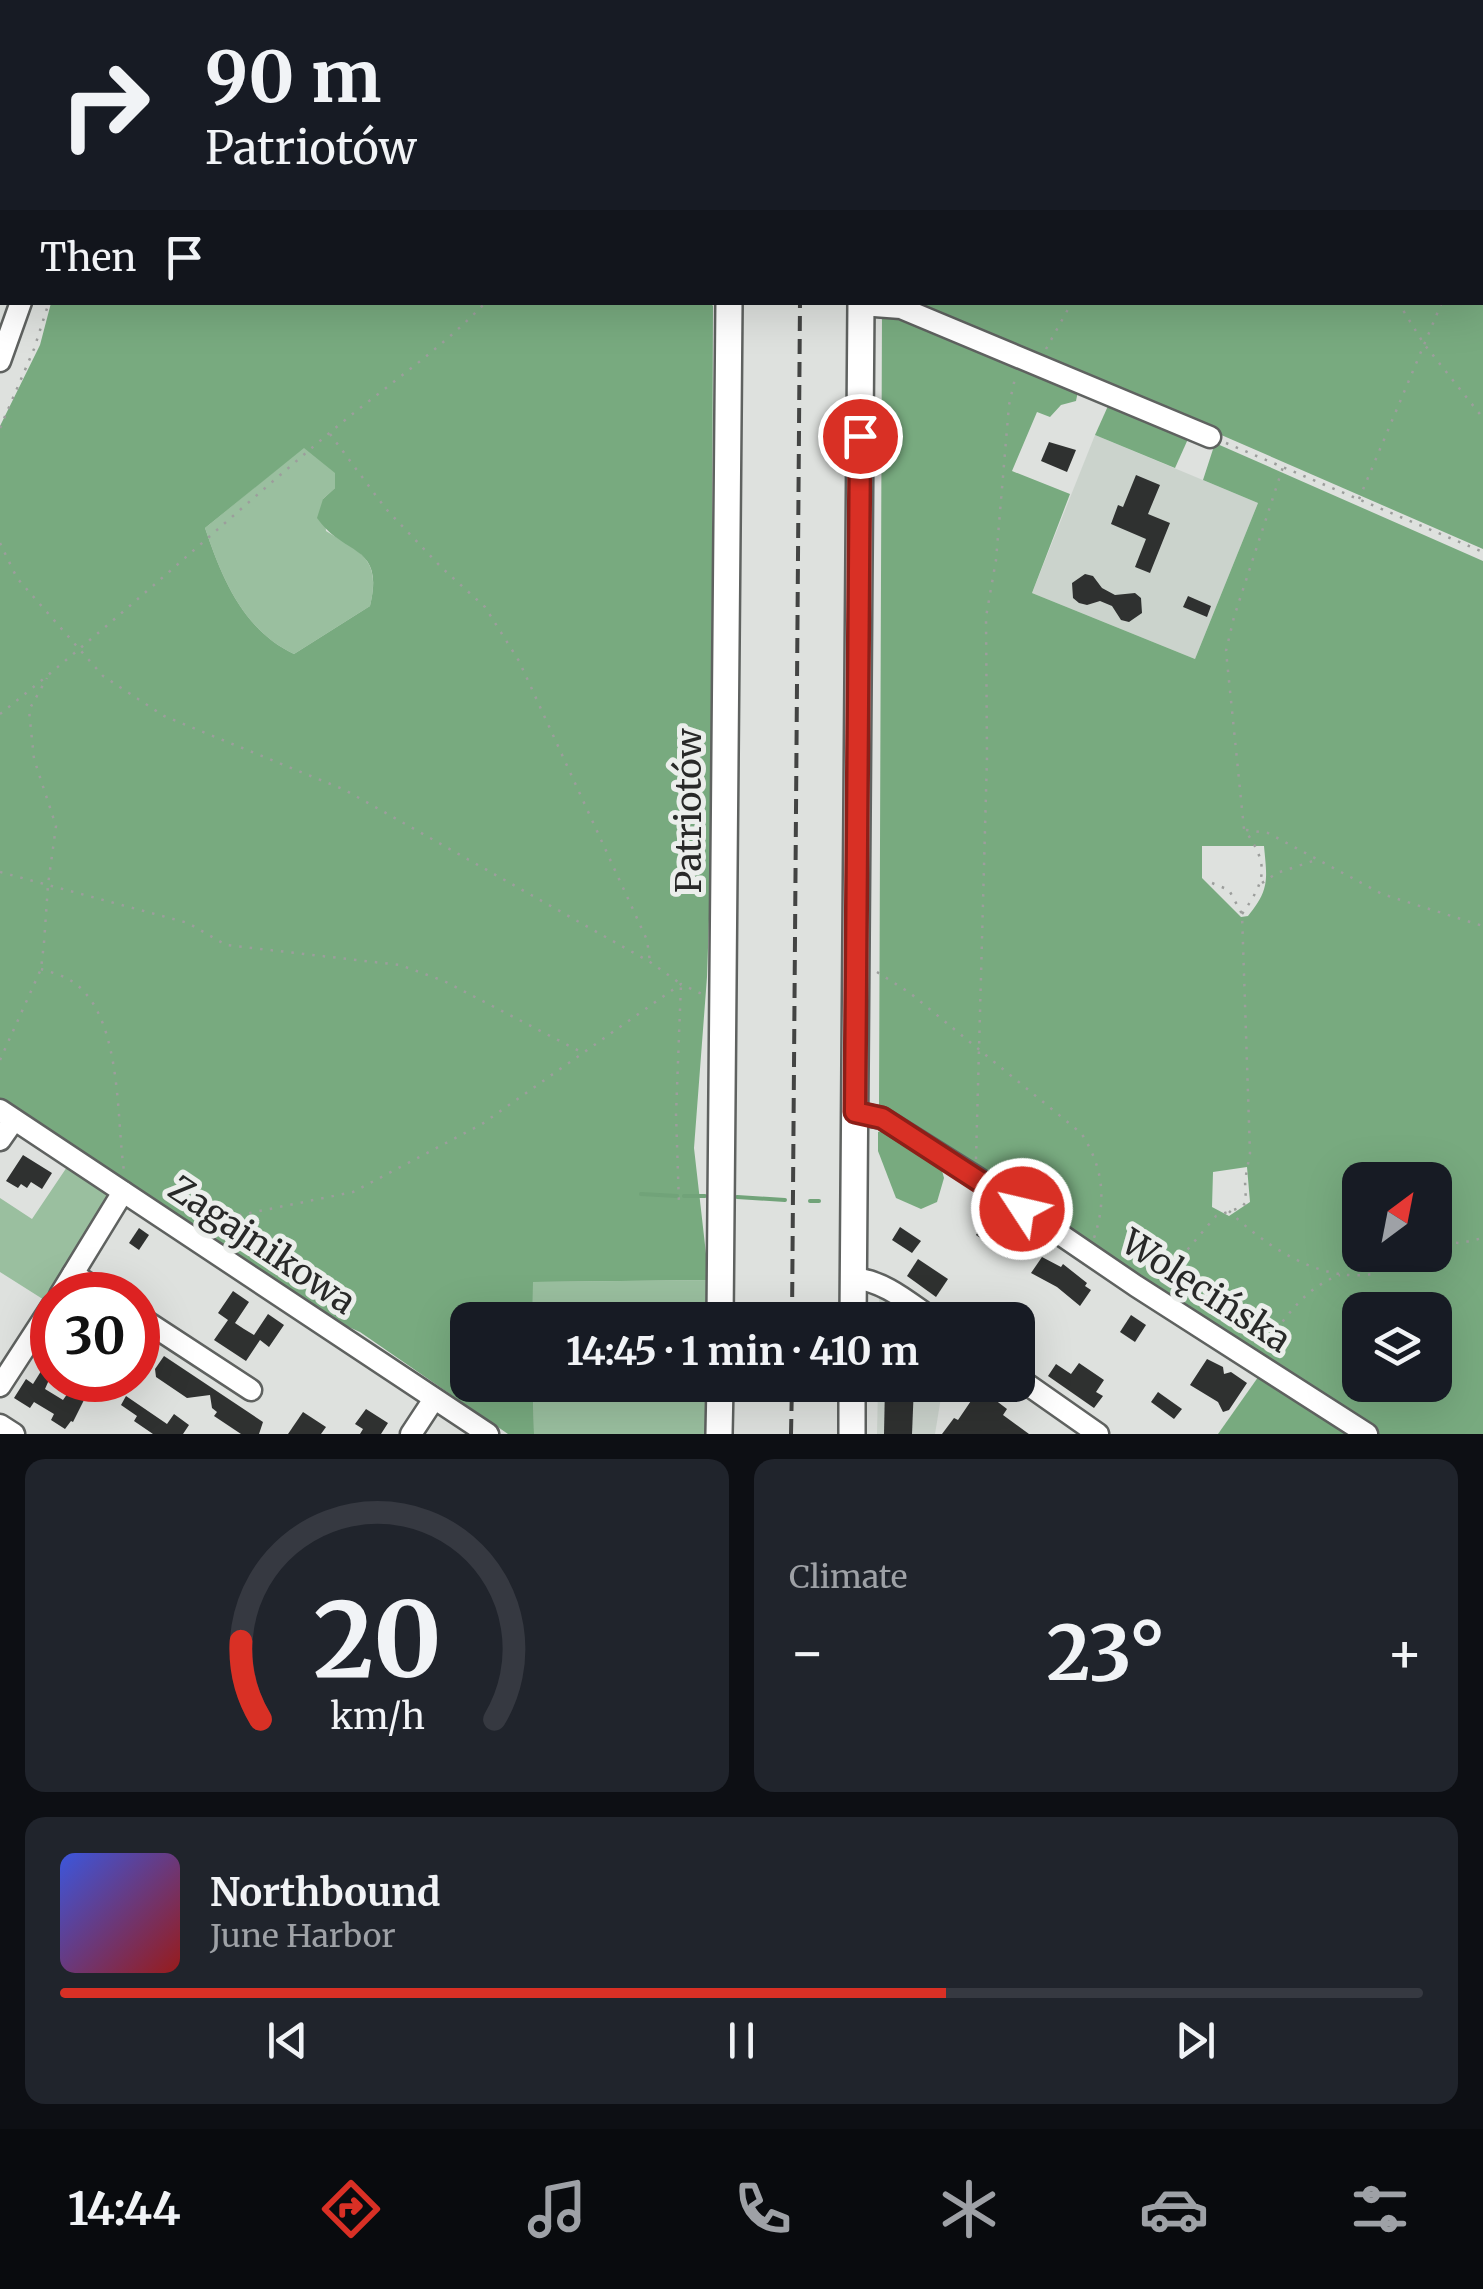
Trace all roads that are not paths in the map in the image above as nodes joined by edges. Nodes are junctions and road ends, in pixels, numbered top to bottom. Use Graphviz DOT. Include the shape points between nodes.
graph roads {
  1 [pos="19,305"];
  2 [pos="729,305"];
  3 [pos="861,305"];
  4 [pos="871,305"];
  5 [pos="7,327"];
  6 [pos="0,361"];
  7 [pos="1210,437"];
  8 [pos="855,1112"];
  9 [pos="7,1115"];
  10 [pos="0,1140"];
  11 [pos="123,1192"];
  12 [pos="75,1272"];
  13 [pos="853,1278"];
  14 [pos="720,1302"];
  15 [pos="853,1302"];
  16 [pos="909,1302"];
  17 [pos="160,1330"];
  18 [pos="30,1340"];
  19 [pos="0,1386"];
  20 [pos="251,1390"];
  21 [pos="1035,1390"];
  22 [pos="434,1398"];
  23 [pos="720,1402"];
  24 [pos="852,1402"];
  25 [pos="0,1425"];
  26 [pos="14,1434"];
  27 [pos="411,1434"];
  28 [pos="488,1434"];
  29 [pos="719,1434"];
  30 [pos="852,1434"];
  31 [pos="1098,1434"];
  32 [pos="1367,1434"];
  1 -- 5 [label="street"];
  2 -- 14 [label="main road, Patriotów"];
  3 -- 8 [label="main road"];
  4 -- 7 [label="street" via="901,308"];
  5 -- 6 [label="street"];
  8 -- 13 [label="main road"];
  8 -- 32 [label="street, Wolęcińska" via="882,1118 976,1176"];
  9 -- 10 [label="street"];
  9 -- 11 [label="street, Zagajnikowa"];
  11 -- 12 [label="street"];
  11 -- 22 [label="street, Zagajnikowa"];
  13 -- 15 [label="main road"];
  13 -- 16 [label="street" via="886,1286"];
  17 -- 20 [label="street"];
  18 -- 19 [label="street"];
  21 -- 31 [label="street"];
  22 -- 27 [label="street"];
  22 -- 28 [label="street, Zagajnikowa"];
  23 -- 29 [label="main road"];
  24 -- 30 [label="main road"];
  25 -- 26 [label="street"];
}
